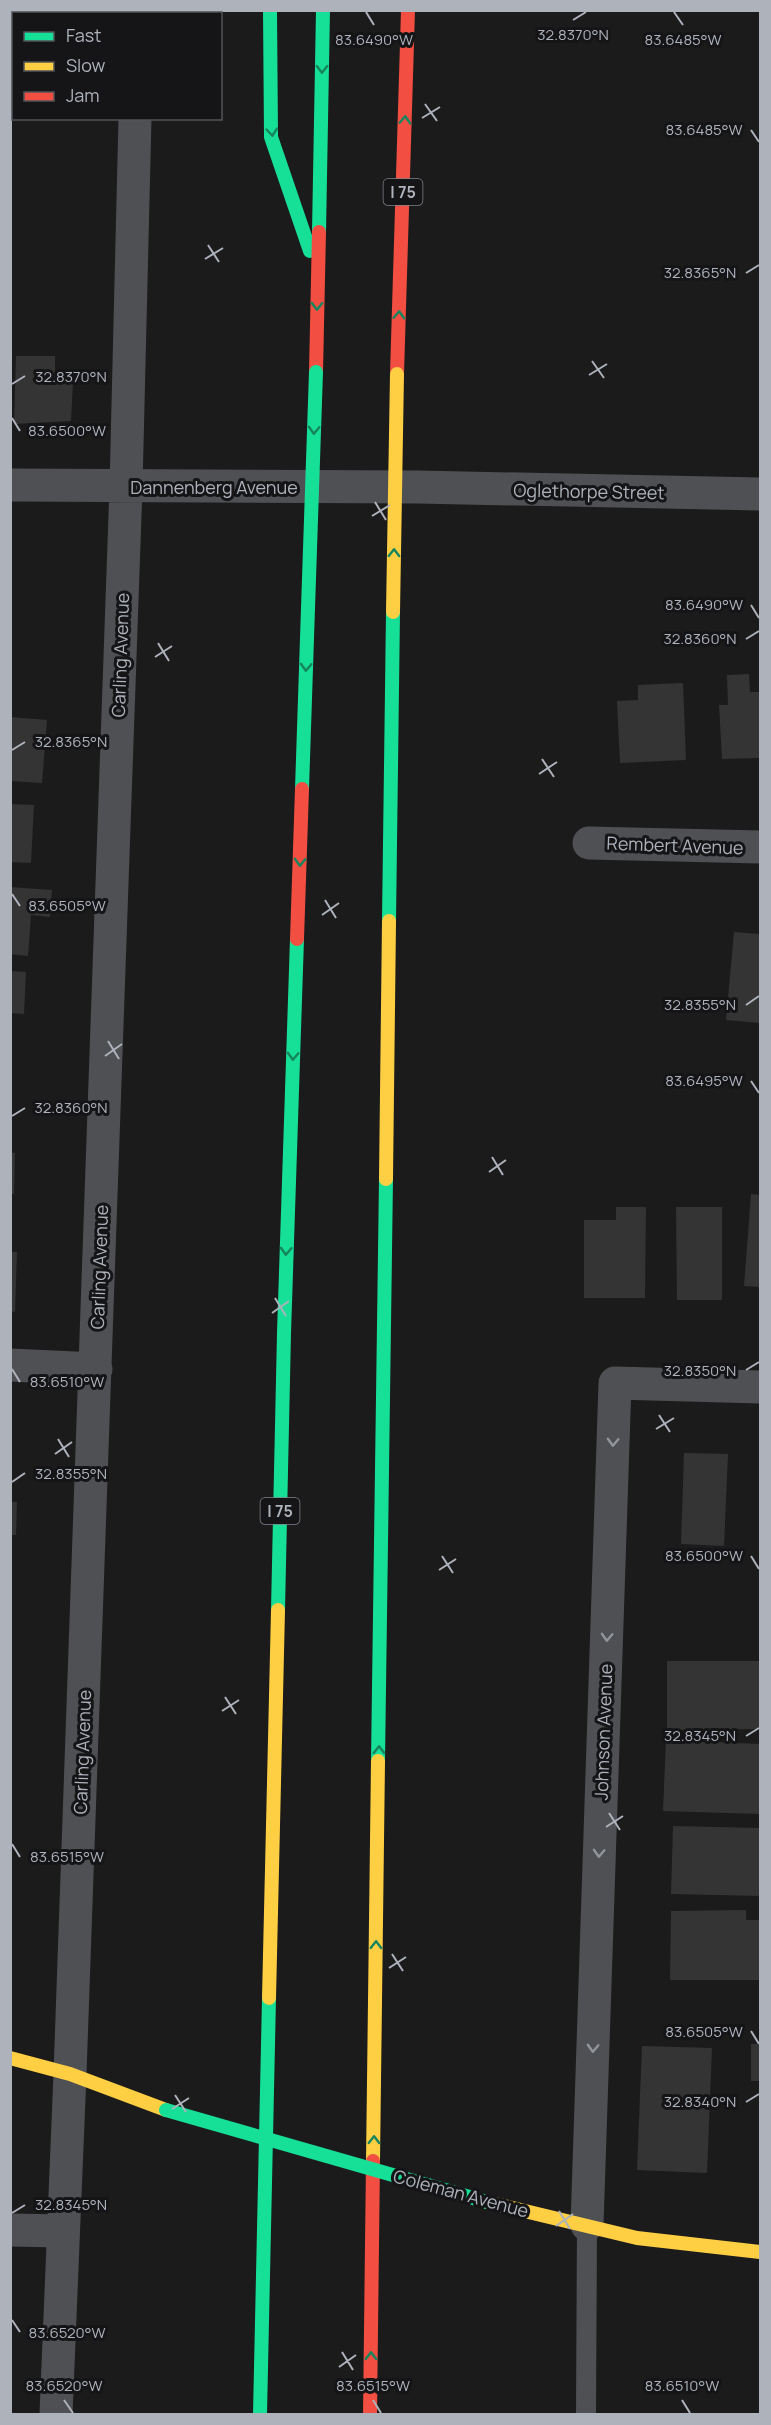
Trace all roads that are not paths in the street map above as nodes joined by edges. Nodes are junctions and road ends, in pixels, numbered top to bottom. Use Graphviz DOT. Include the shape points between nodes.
graph roads {
  1 [pos="270,10"];
  2 [pos="323,10"];
  3 [pos="408,10"];
  4 [pos="135,120"];
  5 [pos="317,273"];
  6 [pos="10,485"];
  7 [pos="126,487"];
  8 [pos="418,487"];
  9 [pos="760,494"];
  10 [pos="589,843"];
  11 [pos="760,847"];
  12 [pos="10,1365"];
  13 [pos="96,1369"];
  14 [pos="760,1387"];
  15 [pos="10,2058"];
  16 [pos="70,2074"];
  17 [pos="587,2225"];
  18 [pos="10,2230"];
  19 [pos="62,2231"];
  20 [pos="760,2252"];
  21 [pos="56,2415"];
  22 [pos="260,2415"];
  23 [pos="370,2415"];
  24 [pos="586,2415"];
  1 -- 5 [label="main road, one-way" via="271,137"];
  2 -- 5 [label="main road, I 75, one-way"];
  23 -- 3 [label="main road, I 75, one-way, bridge" via="393,612"];
  4 -- 7 [label="street, Carling Avenue"];
  5 -- 22 [label="main road, I 75, one-way, bridge" via="284,1333"];
  6 -- 7 [label="street, Dannenberg Avenue"];
  7 -- 8 [label="street, Dannenberg Avenue"];
  7 -- 13 [label="street, Carling Avenue"];
  8 -- 9 [label="street, Oglethorpe Street"];
  10 -- 11 [label="street, Rembert Avenue"];
  12 -- 13 [label="street"];
  13 -- 16 [label="street, Carling Avenue"];
  14 -- 17 [label="street, Johnson Avenue, one-way" via="615,1383"];
  15 -- 16 [label="main road, Coleman Avenue"];
  16 -- 17 [label="main road, Coleman Avenue, bridge" via="166,2110 487,2202"];
  16 -- 19 [label="street, Carling Avenue"];
  17 -- 20 [label="main road, Coleman Avenue" via="637,2238"];
  17 -- 24 [label="lane"];
  18 -- 19 [label="street"];
  19 -- 21 [label="street, Carling Avenue"];
}
